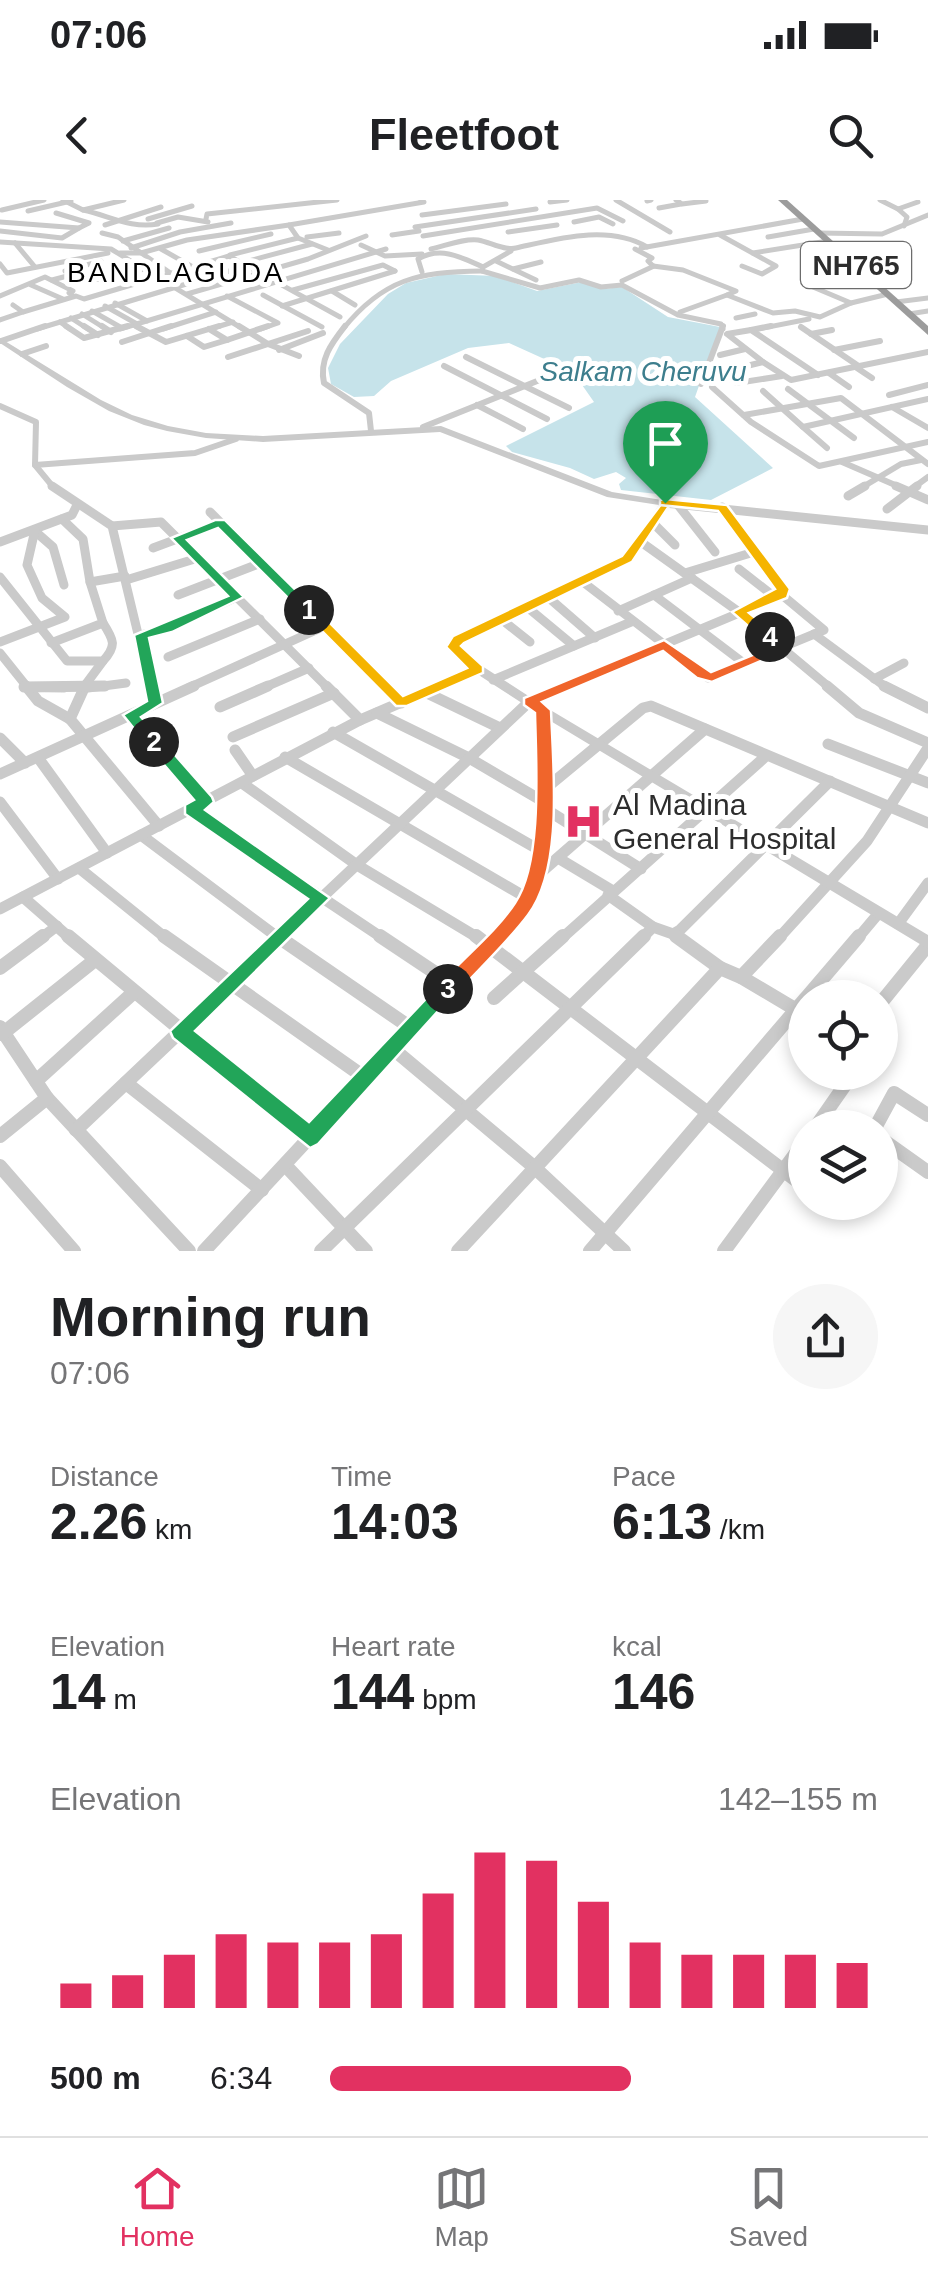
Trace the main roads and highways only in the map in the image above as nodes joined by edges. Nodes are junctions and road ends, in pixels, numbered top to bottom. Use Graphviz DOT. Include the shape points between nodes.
graph roads {
  1 [pos="782,200"];
  2 [pos="928,332"];
  1 -- 2 [label="highway, NH765"];
}
